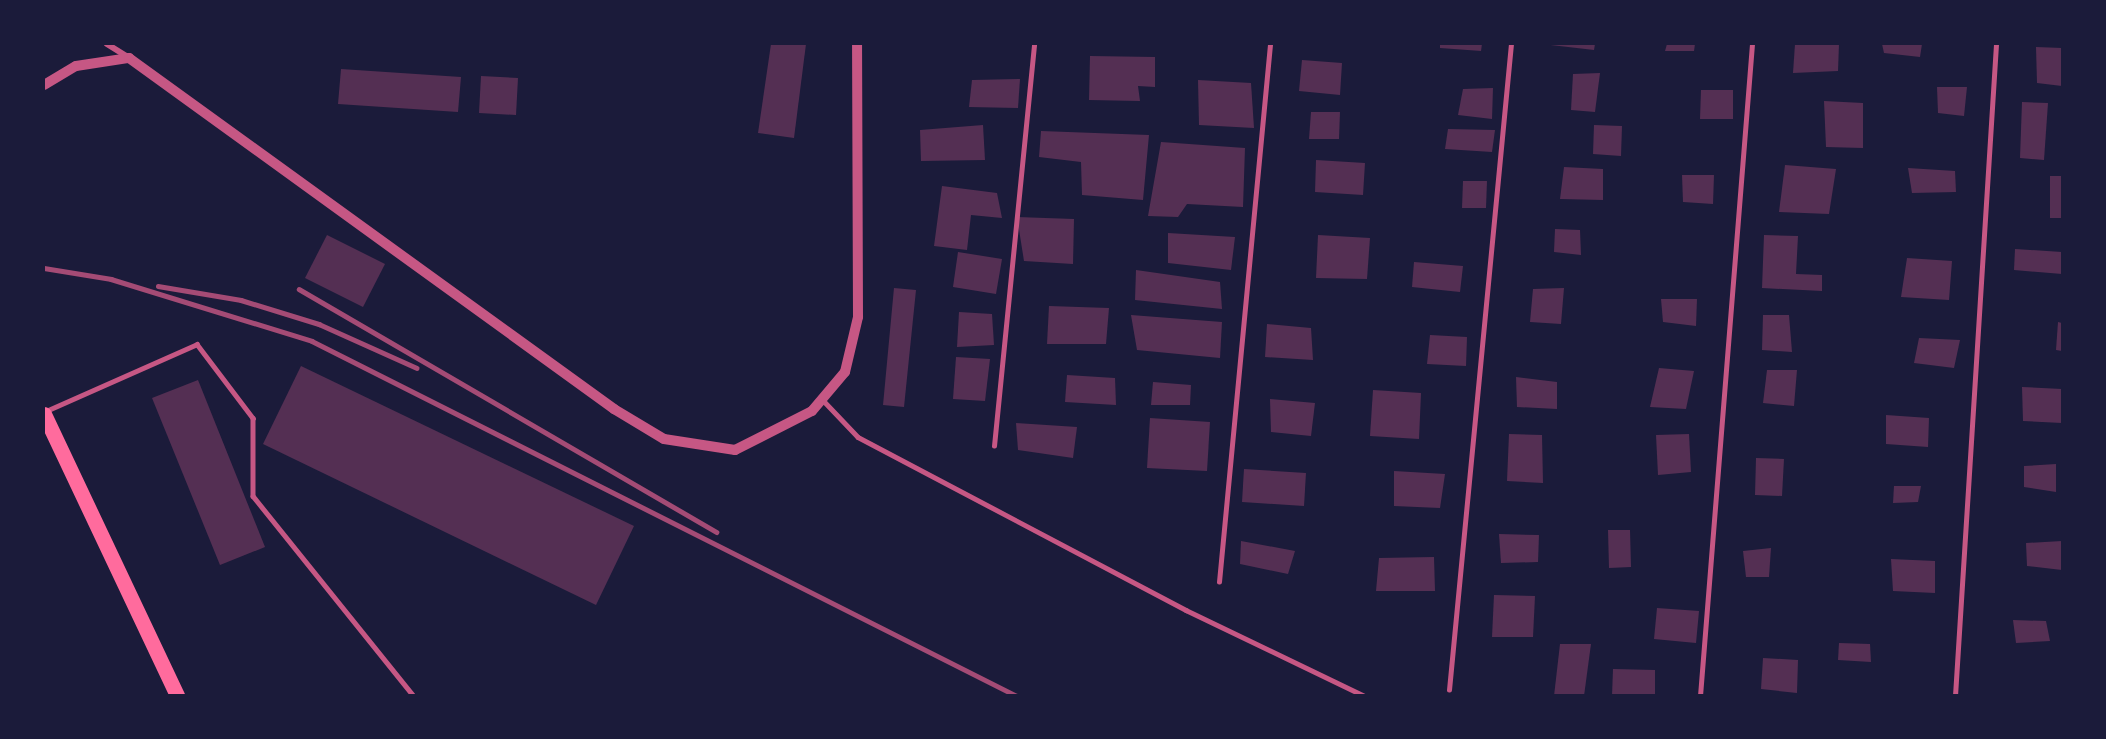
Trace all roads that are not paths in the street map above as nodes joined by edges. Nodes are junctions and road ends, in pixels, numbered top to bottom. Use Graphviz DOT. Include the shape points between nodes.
graph roads {
  1 [pos="107,44"];
  2 [pos="857,44"];
  3 [pos="1034,44"];
  4 [pos="1270,44"];
  5 [pos="1511,44"];
  6 [pos="1752,44"];
  7 [pos="1996,44"];
  8 [pos="129,58"];
  9 [pos="44,85"];
  10 [pos="822,399"];
  11 [pos="44,413"];
  12 [pos="994,446"];
  13 [pos="1219,582"];
  14 [pos="1449,690"];
  15 [pos="177,696"];
  16 [pos="414,696"];
  17 [pos="1365,696"];
  18 [pos="1700,696"];
  19 [pos="1955,696"];
  1 -- 8 [label="street"];
  2 -- 10 [label="street" via="858,317 845,372"];
  3 -- 12 [label="lane"];
  4 -- 13 [label="lane"];
  5 -- 14 [label="lane"];
  6 -- 18 [label="lane"];
  7 -- 19 [label="lane"];
  8 -- 9 [label="street" via="76,66"];
  8 -- 10 [label="street" via="614,409 664,439 735,450 812,411"];
  10 -- 17 [label="lane" via="858,437 1186,610"];
  11 -- 15 [label="main road"];
  11 -- 16 [label="lane" via="197,344 252,418 253,496"];
}
